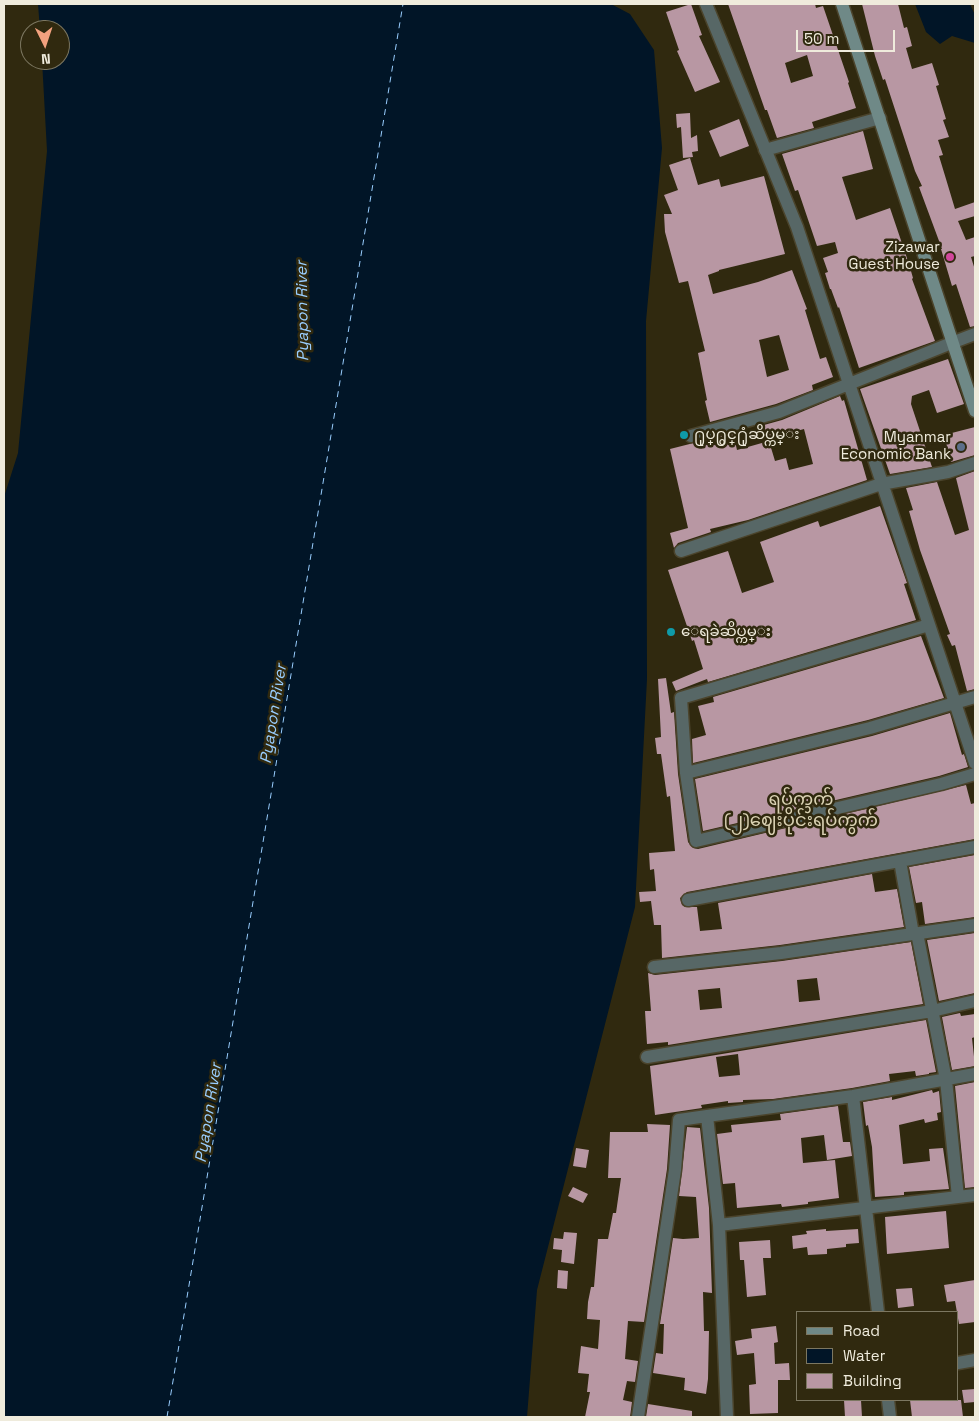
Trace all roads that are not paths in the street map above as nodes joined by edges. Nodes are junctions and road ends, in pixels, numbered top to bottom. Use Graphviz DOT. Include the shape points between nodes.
graph roads {
  1 [pos="706,4"];
  2 [pos="842,4"];
  3 [pos="880,118"];
  4 [pos="765,150"];
  5 [pos="975,334"];
  6 [pos="954,342"];
  7 [pos="849,384"];
  8 [pos="975,411"];
  9 [pos="691,436"];
  10 [pos="975,463"];
  11 [pos="881,484"];
  12 [pos="681,551"];
  13 [pos="929,625"];
  14 [pos="975,697"];
  15 [pos="956,703"];
  16 [pos="975,763"];
  17 [pos="686,773"];
  18 [pos="975,774"];
  19 [pos="975,847"];
  20 [pos="900,861"];
  21 [pos="688,900"];
  22 [pos="975,925"];
  23 [pos="915,934"];
  24 [pos="654,967"];
  25 [pos="975,1001"];
  26 [pos="932,1011"];
  27 [pos="647,1056"];
  28 [pos="975,1074"];
  29 [pos="946,1080"];
  30 [pos="853,1096"];
  31 [pos="707,1116"];
  32 [pos="975,1195"];
  33 [pos="958,1197"];
  34 [pos="867,1206"];
  35 [pos="719,1225"];
  36 [pos="878,1311"];
  37 [pos="975,1360"];
  38 [pos="959,1363"];
  39 [pos="888,1401"];
  40 [pos="638,1417"];
  41 [pos="727,1417"];
  42 [pos="890,1417"];
  1 -- 4 [label="street"];
  2 -- 3 [label="main road"];
  3 -- 4 [label="street"];
  3 -- 6 [label="main road"];
  4 -- 7 [label="street" via="797,227"];
  5 -- 6 [label="street"];
  6 -- 7 [label="street"];
  6 -- 8 [label="main road"];
  7 -- 9 [label="street" via="779,412"];
  7 -- 11 [label="street"];
  10 -- 11 [label="street" via="948,472"];
  11 -- 12 [label="street"];
  11 -- 13 [label="street"];
  13 -- 15 [label="street"];
  13 -- 17 [label="street" via="680,698"];
  14 -- 15 [label="street"];
  15 -- 16 [label="street"];
  15 -- 17 [label="street" via="870,728"];
  17 -- 18 [label="street" via="696,841"];
  19 -- 20 [label="street"];
  20 -- 21 [label="street"];
  20 -- 23 [label="street"];
  22 -- 23 [label="street"];
  23 -- 24 [label="street"];
  23 -- 26 [label="street"];
  25 -- 26 [label="street"];
  26 -- 27 [label="street"];
  26 -- 29 [label="street"];
  28 -- 29 [label="street"];
  29 -- 30 [label="street"];
  29 -- 33 [label="street"];
  30 -- 31 [label="street"];
  30 -- 34 [label="street"];
  31 -- 35 [label="street"];
  31 -- 40 [label="street" via="679,1120 675,1170"];
  32 -- 33 [label="street"];
  33 -- 34 [label="street"];
  34 -- 35 [label="street"];
  34 -- 36 [label="street"];
  35 -- 41 [label="street"];
  37 -- 38 [label="street"];
  39 -- 42 [label="street"];
}
